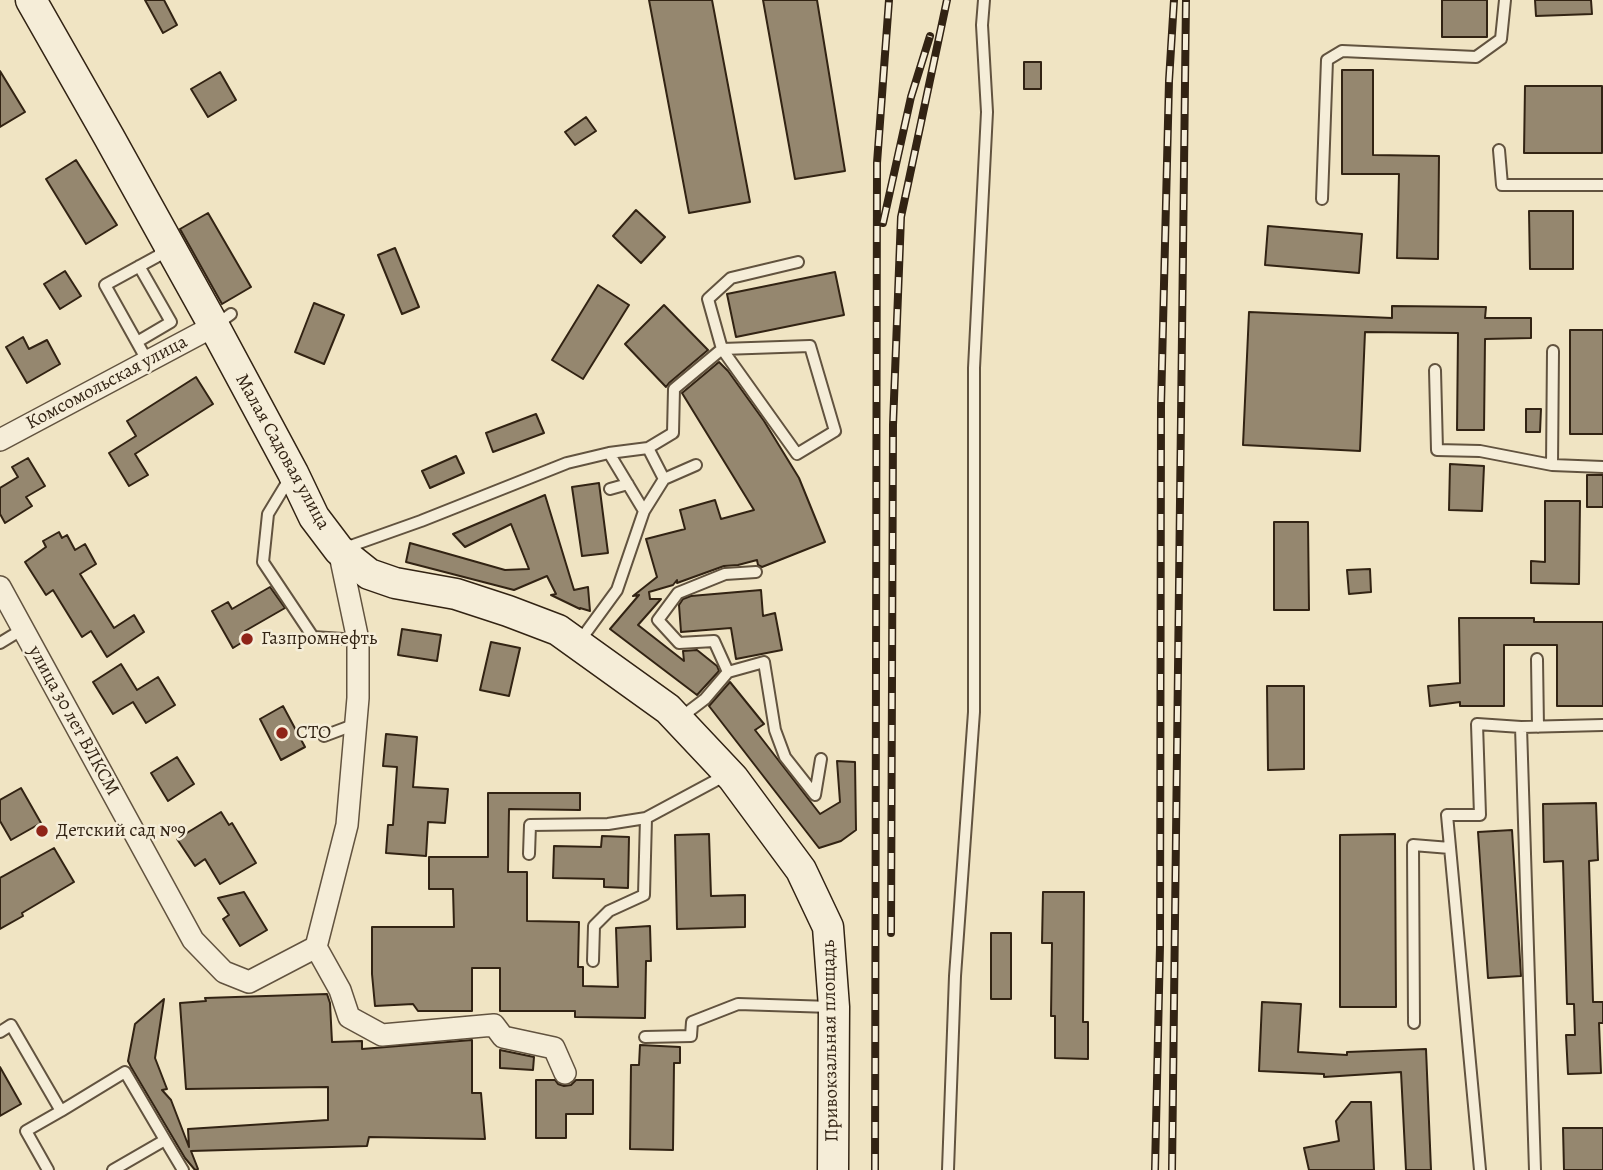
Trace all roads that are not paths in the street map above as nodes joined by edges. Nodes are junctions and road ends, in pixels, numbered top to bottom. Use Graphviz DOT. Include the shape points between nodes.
graph roads {
  1 [pos="31,0"];
  2 [pos="984,0"];
  3 [pos="1504,0"];
  4 [pos="1499,150"];
  5 [pos="1603,185"];
  6 [pos="1322,198"];
  7 [pos="166,240"];
  8 [pos="798,262"];
  9 [pos="139,266"];
  10 [pos="223,320"];
  11 [pos="136,342"];
  12 [pos="722,349"];
  13 [pos="1553,351"];
  14 [pos="148,362"];
  15 [pos="1435,370"];
  16 [pos="0,440"];
  17 [pos="648,449"];
  18 [pos="610,453"];
  19 [pos="1552,464"];
  20 [pos="696,465"];
  21 [pos="1603,467"];
  22 [pos="293,473"];
  23 [pos="664,479"];
  24 [pos="628,484"];
  25 [pos="610,489"];
  26 [pos="644,511"];
  27 [pos="339,550"];
  28 [pos="755,572"];
  29 [pos="0,587"];
  30 [pos="23,629"];
  31 [pos="358,640"];
  32 [pos="0,643"];
  33 [pos="577,644"];
  34 [pos="1537,659"];
  35 [pos="728,672"];
  36 [pos="678,719"];
  37 [pos="356,724"];
  38 [pos="1603,725"];
  39 [pos="1521,727"];
  40 [pos="1538,727"];
  41 [pos="324,736"];
  42 [pos="821,759"];
  43 [pos="728,774"];
  44 [pos="646,818"];
  45 [pos="1450,848"];
  46 [pos="529,854"];
  47 [pos="316,947"];
  48 [pos="593,961"];
  49 [pos="834,1007"];
  50 [pos="1414,1023"];
  51 [pos="0,1032"];
  52 [pos="645,1037"];
  53 [pos="565,1073"];
  54 [pos="61,1111"];
  55 [pos="165,1140"];
  56 [pos="48,1170"];
  57 [pos="113,1170"];
  58 [pos="183,1170"];
  59 [pos="833,1170"];
  60 [pos="948,1170"];
  61 [pos="1480,1170"];
  62 [pos="1535,1170"];
  1 -- 7 [label="street, Малая Садовая улица"];
  2 -- 60 [label="lane" via="988,112 974,368 974,712 955,976"];
  3 -- 6 [label="lane" via="1501,39 1476,57 1342,51 1326,60"];
  4 -- 5 [label="lane" via="1502,185"];
  7 -- 9 [label="lane" via="158,256"];
  7 -- 10 [label="street, Малая Садовая улица"];
  8 -- 12 [label="lane" via="731,278 708,299"];
  9 -- 11 [label="lane" via="106,285"];
  9 -- 11 [label="lane" via="171,322"];
  10 -- 14 [label="street, Комсомольская улица"];
  10 -- 22 [label="street, Малая Садовая улица"];
  11 -- 14 [label="lane"];
  12 -- 12 [label="lane" via="797,454 835,431 810,346"];
  12 -- 17 [label="lane" via="674,389 673,433"];
  13 -- 19 [label="lane"];
  14 -- 16 [label="street, Комсомольская улица"];
  15 -- 19 [label="lane" via="1437,450 1480,451"];
  17 -- 18 [label="lane"];
  17 -- 23 [label="lane"];
  18 -- 24 [label="lane"];
  18 -- 27 [label="lane" via="567,463"];
  19 -- 21 [label="lane"];
  20 -- 23 [label="lane"];
  22 -- 27 [label="street, Малая Садовая улица" via="314,517"];
  22 -- 31 [label="lane" via="268,514 263,562 313,637"];
  23 -- 26 [label="lane"];
  24 -- 25 [label="lane"];
  24 -- 26 [label="lane"];
  26 -- 33 [label="lane" via="617,590"];
  27 -- 31 [label="street, Малая Садовая улица"];
  27 -- 33 [label="street, Привокзальная площадь" via="369,574 495,607 558,630"];
  28 -- 35 [label="lane" via="725,574 678,593 658,620 678,643 714,640"];
  29 -- 30 [label="street, улица 30 лет ВЛКСМ"];
  30 -- 32 [label="lane"];
  30 -- 47 [label="street, улица 30 лет ВЛКСМ" via="193,940 224,972 249,982"];
  31 -- 37 [label="street, Малая Садовая улица"];
  33 -- 36 [label="street, Привокзальная площадь"];
  34 -- 40 [label="lane"];
  35 -- 36 [label="lane" via="705,699"];
  35 -- 42 [label="lane" via="764,662 778,739 785,757 815,795"];
  36 -- 43 [label="street, Привокзальная площадь"];
  37 -- 41 [label="lane"];
  37 -- 47 [label="street, Малая Садовая улица" via="347,825"];
  38 -- 40 [label="lane"];
  39 -- 40 [label="lane"];
  39 -- 45 [label="lane" via="1477,724 1480,815 1447,815"];
  39 -- 62 [label="lane"];
  43 -- 44 [label="lane"];
  43 -- 49 [label="street, Привокзальная площадь" via="801,870 828,927"];
  44 -- 46 [label="lane" via="608,824 530,825"];
  44 -- 48 [label="lane" via="644,895 609,911 594,926"];
  45 -- 50 [label="lane" via="1413,845"];
  45 -- 61 [label="lane"];
  47 -- 53 [label="street" via="349,1017 382,1035 494,1025 503,1037 554,1048"];
  49 -- 52 [label="lane" via="738,1004 692,1022 691,1036"];
  49 -- 59 [label="street, Привокзальная площадь"];
  51 -- 54 [label="lane" via="11,1025"];
  54 -- 55 [label="lane" via="125,1072"];
  54 -- 56 [label="lane" via="26,1131"];
  55 -- 57 [label="lane"];
  55 -- 58 [label="lane"];
}
